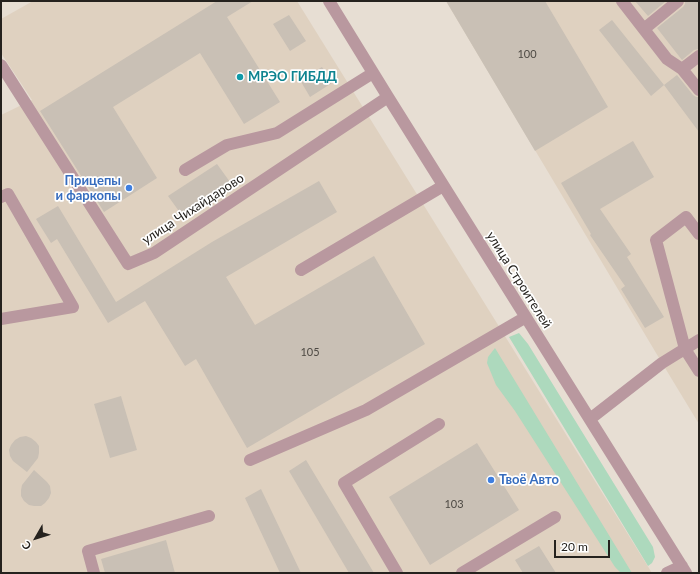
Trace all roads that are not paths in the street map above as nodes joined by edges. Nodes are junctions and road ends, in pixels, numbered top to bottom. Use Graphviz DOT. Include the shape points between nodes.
graph roads {
  1 [pos="329,1"];
  2 [pos="622,1"];
  3 [pos="678,1"];
  4 [pos="644,29"];
  5 [pos="699,56"];
  6 [pos="1,65"];
  7 [pos="682,69"];
  8 [pos="373,73"];
  9 [pos="699,90"];
  10 [pos="388,98"];
  11 [pos="185,170"];
  12 [pos="443,186"];
  13 [pos="1,197"];
  14 [pos="699,234"];
  15 [pos="301,270"];
  16 [pos="526,318"];
  17 [pos="1,319"];
  18 [pos="699,340"];
  19 [pos="685,349"];
  20 [pos="699,371"];
  21 [pos="590,419"];
  22 [pos="439,424"];
  23 [pos="250,460"];
  24 [pos="209,516"];
  25 [pos="555,517"];
  26 [pos="684,569"];
  27 [pos="94,573"];
  28 [pos="397,573"];
  29 [pos="462,573"];
  30 [pos="667,573"];
  1 -- 8 [label="street, улица Строителей"];
  2 -- 4 [label="street"];
  3 -- 4 [label="street"];
  4 -- 7 [label="street" via="667,59"];
  5 -- 7 [label="street"];
  6 -- 10 [label="street, улица Чихайдарово" via="128,264 154,253"];
  7 -- 9 [label="street"];
  8 -- 10 [label="street, улица Строителей"];
  8 -- 11 [label="street" via="277,134 227,145"];
  10 -- 12 [label="street, улица Строителей"];
  12 -- 15 [label="street"];
  12 -- 16 [label="street, улица Строителей"];
  13 -- 17 [label="street" via="8,194 73,307"];
  14 -- 19 [label="street" via="686,217 656,240"];
  16 -- 21 [label="street, улица Строителей"];
  16 -- 23 [label="street" via="366,410"];
  18 -- 19 [label="street"];
  19 -- 20 [label="street"];
  19 -- 21 [label="street" via="662,363"];
  21 -- 26 [label="street, улица Строителей"];
  22 -- 28 [label="street" via="344,483"];
  24 -- 27 [label="street" via="88,551"];
  25 -- 29 [label="street"];
  26 -- 30 [label="street"];
}
